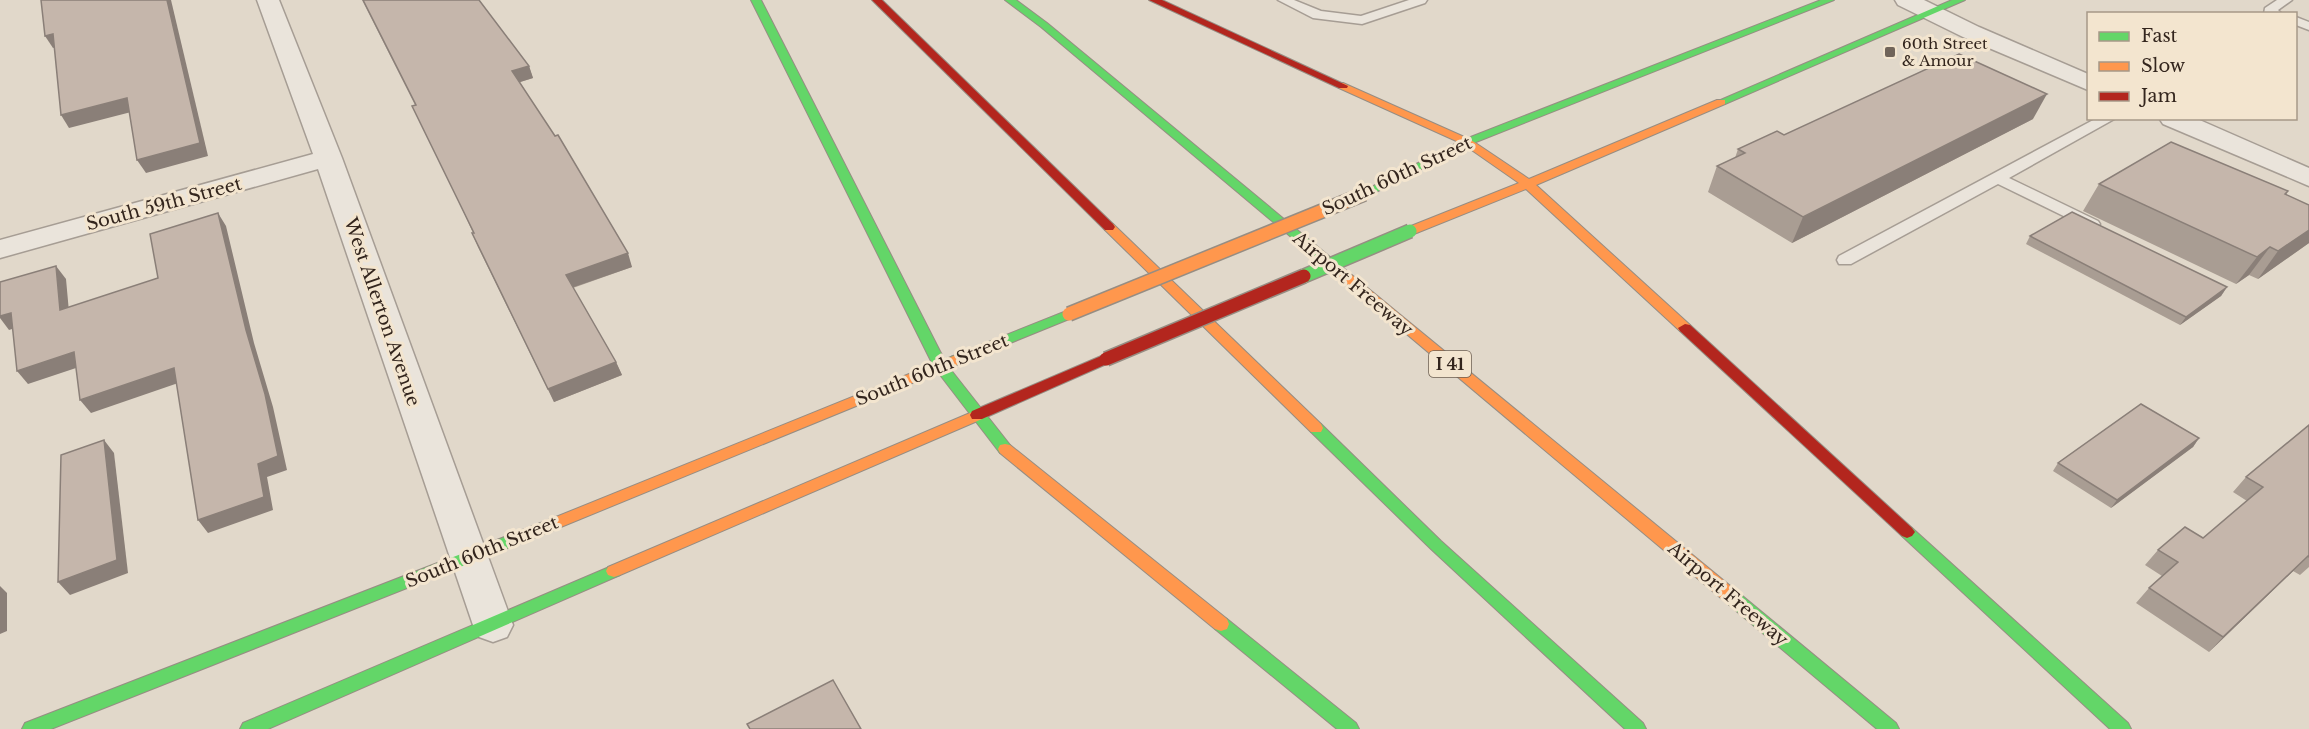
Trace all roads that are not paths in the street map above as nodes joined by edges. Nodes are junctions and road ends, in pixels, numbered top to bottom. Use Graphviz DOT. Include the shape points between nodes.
graph roads {
  1 [pos="268,0"];
  2 [pos="756,0"];
  3 [pos="877,0"];
  4 [pos="1010,0"];
  5 [pos="1154,0"];
  6 [pos="1284,0"];
  7 [pos="1421,0"];
  8 [pos="1906,0"];
  9 [pos="1960,0"];
  10 [pos="2286,0"];
  11 [pos="1820,2"];
  12 [pos="1932,12"];
  13 [pos="2271,12"];
  14 [pos="2087,82"];
  15 [pos="2105,120"];
  16 [pos="2177,120"];
  17 [pos="1467,142"];
  18 [pos="328,158"];
  19 [pos="2309,177"];
  20 [pos="1998,178"];
  21 [pos="1528,184"];
  22 [pos="2104,229"];
  23 [pos="0,249"];
  24 [pos="1845,260"];
  25 [pos="941,367"];
  26 [pos="979,416"];
  27 [pos="469,558"];
  28 [pos="493,625"];
  29 [pos="290,721"];
  30 [pos="31,729"];
  31 [pos="249,729"];
  32 [pos="1350,729"];
  33 [pos="1637,729"];
  34 [pos="1890,729"];
  35 [pos="2122,729"];
  1 -- 18 [label="street, West Allerton Avenue"];
  2 -- 25 [label="main road"];
  3 -- 33 [label="main road" via="1436,545"];
  4 -- 34 [label="main road, Airport Freeway / I 41"];
  5 -- 17 [label="main road"];
  6 -- 7 [label="lane" via="1318,15 1362,20"];
  8 -- 12 [label="street"];
  9 -- 12 [label="main road"];
  10 -- 13 [label="lane"];
  11 -- 17 [label="main road, South 60th Street"];
  12 -- 14 [label="street"];
  12 -- 21 [label="main road"];
  15 -- 20 [label="lane"];
  16 -- 19 [label="street"];
  17 -- 21 [label="main road"];
  17 -- 25 [label="main road, South 60th Street, bridge" via="1364,194"];
  18 -- 23 [label="street, South 59th Street"];
  18 -- 27 [label="street, West Allerton Avenue"];
  20 -- 22 [label="lane"];
  20 -- 24 [label="lane"];
  21 -- 26 [label="main road, bridge" via="1106,359"];
  21 -- 35 [label="main road"];
  25 -- 26 [label="main road"];
  25 -- 27 [label="main road, South 60th Street"];
  26 -- 28 [label="main road"];
  26 -- 32 [label="main road" via="1006,450"];
  27 -- 28 [label="street, West Allerton Avenue"];
  27 -- 30 [label="main road, South 60th Street"];
  28 -- 29 [label="main road"];
  29 -- 31 [label="main road"];
}
